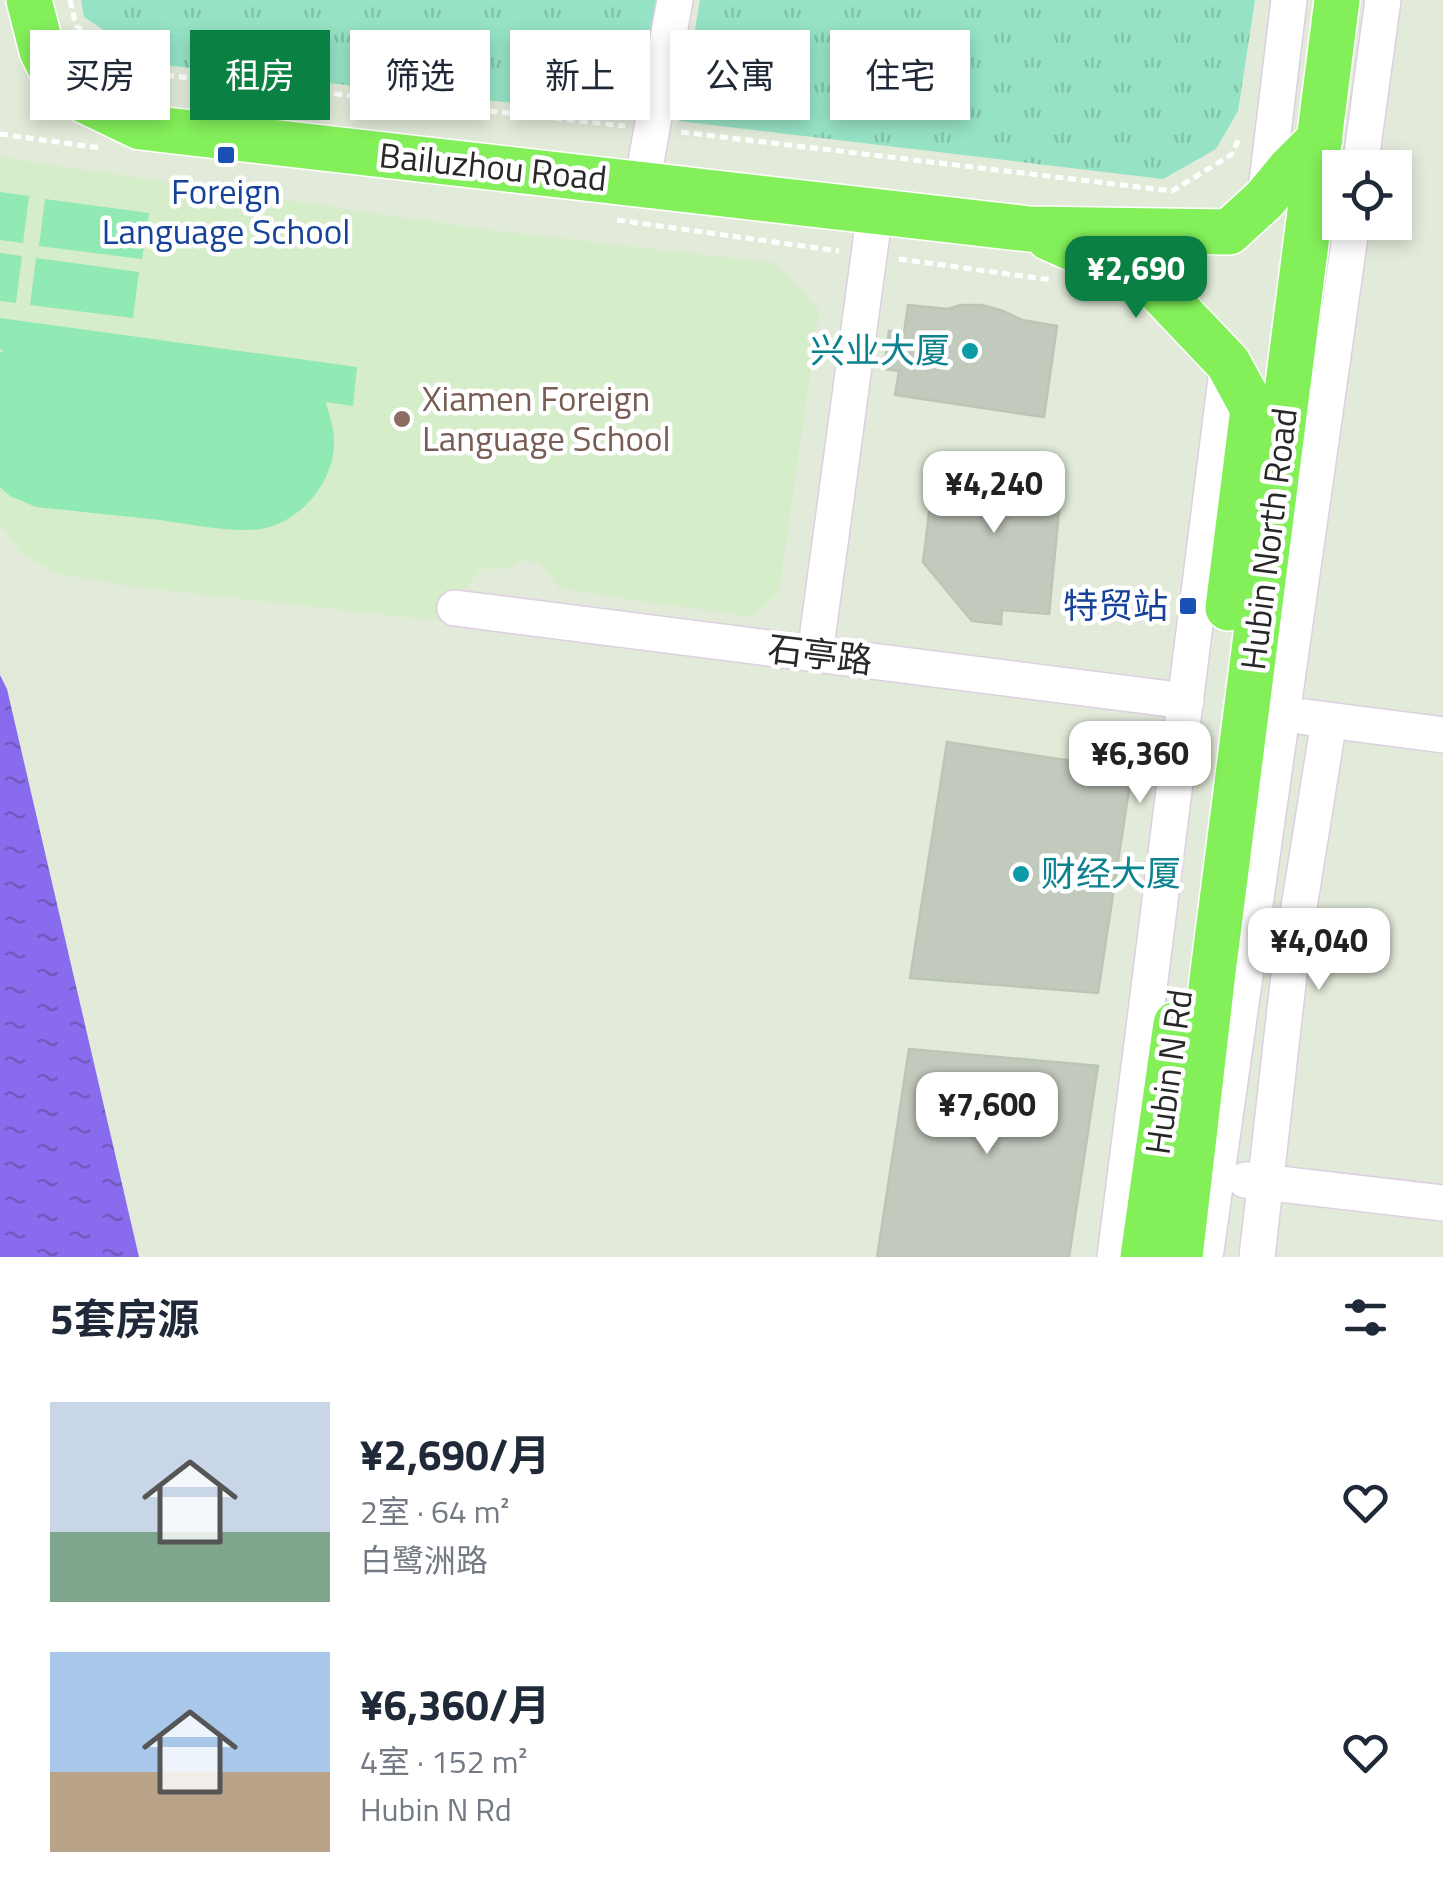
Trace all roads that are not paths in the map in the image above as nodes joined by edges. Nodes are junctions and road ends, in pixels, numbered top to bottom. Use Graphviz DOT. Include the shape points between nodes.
graph roads {
  1 [pos="29,0"];
  2 [pos="675,0"];
  3 [pos="1289,0"];
  4 [pos="1337,0"];
  5 [pos="1383,0"];
  6 [pos="1320,139"];
  7 [pos="1362,150"];
  8 [pos="642,184"];
  9 [pos="1265,199"];
  10 [pos="1028,230"];
  11 [pos="872,233"];
  12 [pos="1349,240"];
  13 [pos="1228,363"];
  14 [pos="455,608"];
  15 [pos="816,654"];
  16 [pos="1186,702"];
  17 [pos="1283,714"];
  18 [pos="1328,721"];
  19 [pos="1443,735"];
  20 [pos="1217,1176"];
  21 [pos="1266,1182"];
  22 [pos="1443,1203"];
  23 [pos="1114,1257"];
  24 [pos="1143,1257"];
  25 [pos="1180,1257"];
  26 [pos="1205,1257"];
  27 [pos="1257,1257"];
  1 -- 8 [label="main road, Bailuzhou Road" via="42,51 61,89 140,127"];
  2 -- 8 [label="street"];
  3 -- 9 [label="street"];
  4 -- 6 [label="main road, Hubin North Road"];
  5 -- 7 [label="street"];
  6 -- 9 [label="main road"];
  6 -- 25 [label="main road, Hubin North Road"];
  8 -- 11 [label="main road, Bailuzhou Road"];
  9 -- 10 [label="main road" via="1229,232"];
  10 -- 11 [label="main road, Bailuzhou Road"];
  10 -- 13 [label="main road" via="1152,283"];
  11 -- 15 [label="street"];
  12 -- 17 [label="street"];
  13 -- 16 [label="street"];
  13 -- 24 [label="main road, Hubin N Rd" via="1253,410"];
  14 -- 15 [label="street, 石亭路"];
  15 -- 16 [label="street, 石亭路"];
  16 -- 23 [label="street"];
  17 -- 18 [label="street"];
  17 -- 20 [label="street"];
  18 -- 19 [label="street"];
  18 -- 21 [label="street" via="1291,956"];
  20 -- 21 [label="street"];
  20 -- 26 [label="street"];
  21 -- 22 [label="street"];
  21 -- 27 [label="street"];
}
